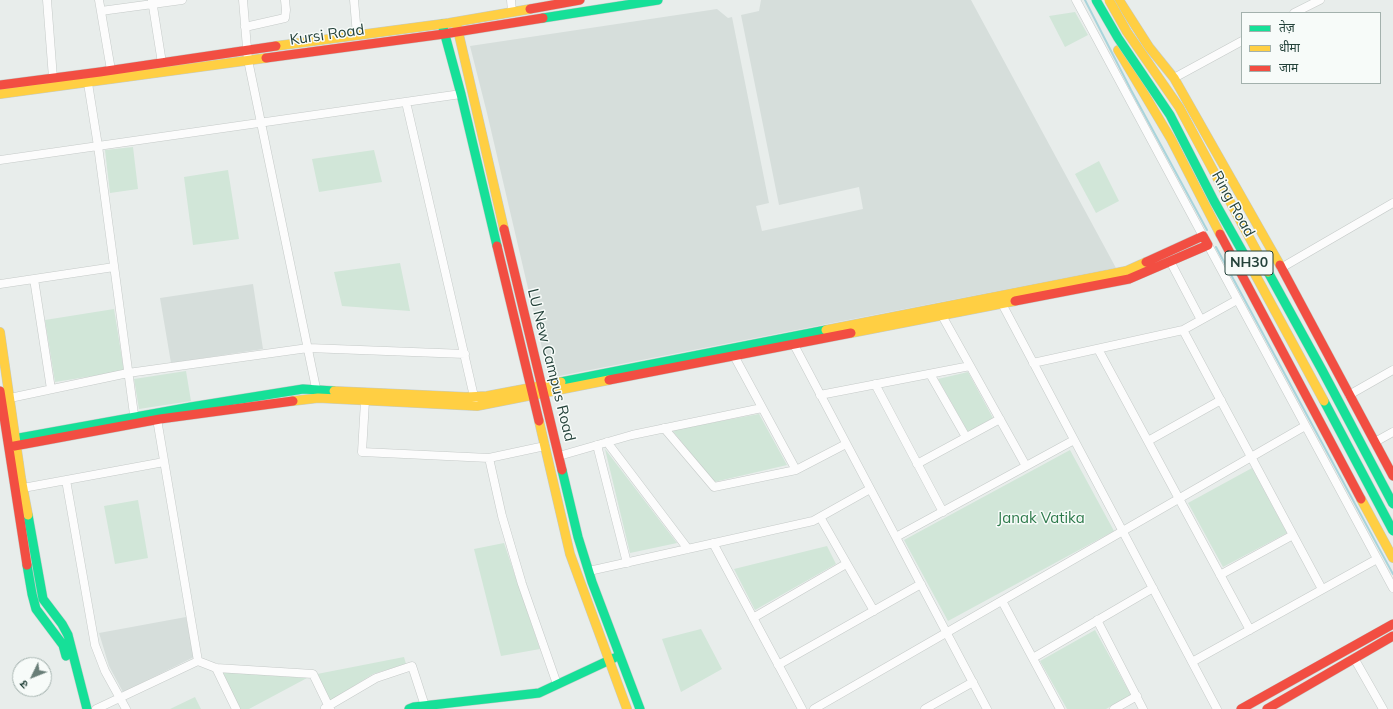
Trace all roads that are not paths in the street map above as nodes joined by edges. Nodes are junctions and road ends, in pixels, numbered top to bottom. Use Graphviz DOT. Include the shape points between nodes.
graph roads {
  1 [pos="47,0"];
  2 [pos="99,0"];
  3 [pos="182,0"];
  4 [pos="243,0"];
  5 [pos="285,0"];
  6 [pos="354,0"];
  7 [pos="511,0"];
  8 [pos="580,0"];
  9 [pos="658,0"];
  10 [pos="1076,0"];
  11 [pos="1090,0"];
  12 [pos="1096,0"];
  13 [pos="1109,0"];
  14 [pos="1119,0"];
  15 [pos="1320,0"];
  16 [pos="152,2"];
  17 [pos="101,11"];
  18 [pos="512,12"];
  19 [pos="1296,12"];
  20 [pos="456,22"];
  21 [pos="442,24"];
  22 [pos="245,27"];
  23 [pos="1136,28"];
  24 [pos="459,31"];
  25 [pos="444,34"];
  26 [pos="357,35"];
  27 [pos="1113,41"];
  28 [pos="1241,42"];
  29 [pos="247,50"];
  30 [pos="248,60"];
  31 [pos="162,63"];
  32 [pos="111,70"];
  33 [pos="53,78"];
  34 [pos="87,78"];
  35 [pos="1174,78"];
  36 [pos="0,85"];
  37 [pos="0,94"];
  38 [pos="461,94"];
  39 [pos="406,102"];
  40 [pos="262,122"];
  41 [pos="98,146"];
  42 [pos="0,160"];
  43 [pos="1393,204"];
  44 [pos="1203,236"];
  45 [pos="1208,245"];
  46 [pos="1170,261"];
  47 [pos="114,267"];
  48 [pos="1281,268"];
  49 [pos="34,279"];
  50 [pos="0,284"];
  51 [pos="1000,300"];
  52 [pos="1237,300"];
  53 [pos="940,312"];
  54 [pos="1201,320"];
  55 [pos="1183,330"];
  56 [pos="0,332"];
  57 [pos="792,341"];
  58 [pos="308,348"];
  59 [pos="1098,349"];
  60 [pos="732,352"];
  61 [pos="464,354"];
  62 [pos="1033,363"];
  63 [pos="970,366"];
  64 [pos="1393,370"];
  65 [pos="128,373"];
  66 [pos="930,374"];
  67 [pos="875,384"];
  68 [pos="51,389"];
  69 [pos="543,389"];
  70 [pos="0,391"];
  71 [pos="531,391"];
  72 [pos="318,394"];
  73 [pos="820,395"];
  74 [pos="1349,395"];
  75 [pos="474,397"];
  76 [pos="10,398"];
  77 [pos="1221,400"];
  78 [pos="365,401"];
  79 [pos="476,406"];
  80 [pos="762,408"];
  81 [pos="157,419"];
  82 [pos="1000,419"];
  83 [pos="134,420"];
  84 [pos="1305,426"];
  85 [pos="664,428"];
  86 [pos="1393,432"];
  87 [pos="966,437"];
  88 [pos="1074,440"];
  89 [pos="1148,441"];
  90 [pos="607,442"];
  91 [pos="1375,442"];
  92 [pos="12,443"];
  93 [pos="846,444"];
  94 [pos="597,445"];
  95 [pos="544,446"];
  96 [pos="559,456"];
  97 [pos="1252,457"];
  98 [pos="489,458"];
  99 [pos="164,462"];
  100 [pos="918,464"];
  101 [pos="1026,466"];
  102 [pos="796,470"];
  103 [pos="1393,476"];
  104 [pos="66,480"];
  105 [pos="23,488"];
  106 [pos="870,489"];
  107 [pos="1179,499"];
  108 [pos="1393,504"];
  109 [pos="943,512"];
  110 [pos="820,517"];
  111 [pos="1393,531"];
  112 [pos="1123,532"];
  113 [pos="1293,535"];
  114 [pos="896,537"];
  115 [pos="713,543"];
  116 [pos="688,549"];
  117 [pos="1393,558"];
  118 [pos="1377,559"];
  119 [pos="627,563"];
  120 [pos="846,564"];
  121 [pos="589,572"];
  122 [pos="1220,574"];
  123 [pos="921,584"];
  124 [pos="1153,588"];
  125 [pos="1393,588"];
  126 [pos="1322,589"];
  127 [pos="1002,601"];
  128 [pos="874,611"];
  129 [pos="753,618"];
  130 [pos="1097,620"];
  131 [pos="1393,624"];
  132 [pos="1250,630"];
  133 [pos="947,633"];
  134 [pos="1393,636"];
  135 [pos="620,655"];
  136 [pos="1033,658"];
  137 [pos="1354,658"];
  138 [pos="609,660"];
  139 [pos="198,661"];
  140 [pos="1192,662"];
  141 [pos="778,665"];
  142 [pos="216,668"];
  143 [pos="973,682"];
  144 [pos="557,684"];
  145 [pos="1137,696"];
  146 [pos="120,698"];
  147 [pos="425,706"];
  148 [pos="327,708"];
  149 [pos="80,709"];
  150 [pos="87,709"];
  151 [pos="96,709"];
  152 [pos="126,709"];
  153 [pos="236,709"];
  154 [pos="410,709"];
  155 [pos="627,709"];
  156 [pos="640,709"];
  157 [pos="802,709"];
  158 [pos="814,709"];
  159 [pos="925,709"];
  160 [pos="987,709"];
  161 [pos="1060,709"];
  162 [pos="1114,709"];
  163 [pos="1143,709"];
  164 [pos="1217,709"];
  165 [pos="1241,709"];
  166 [pos="1267,709"];
  167 [pos="1383,709"];
  1 -- 33 [label="street"];
  2 -- 17 [label="street"];
  3 -- 16 [label="street"];
  4 -- 22 [label="street"];
  5 -- 22 [label="street" via="285,18"];
  6 -- 26 [label="street"];
  7 -- 18 [label="street"];
  8 -- 18 [label="main road, Kursi Road"];
  9 -- 24 [label="main road, Kursi Road"];
  10 -- 44 [label="street"];
  11 -- 27 [label="main road"];
  12 -- 111 [label="main road, Ring Road / NH30, bridge" via="1118,38 1170,115 1214,202 1236,238"];
  13 -- 108 [label="main road, Ring Road / NH30, bridge" via="1127,32 1179,107"];
  14 -- 23 [label="main road"];
  15 -- 19 [label="street"];
  16 -- 17 [label="street"];
  16 -- 31 [label="street"];
  17 -- 32 [label="street"];
  18 -- 20 [label="main road, Kursi Road"];
  20 -- 21 [label="main road, Kursi Road"];
  20 -- 24 [label="main road, LU New Campus Road"];
  21 -- 25 [label="main road, LU New Campus Road"];
  21 -- 26 [label="main road, Kursi Road"];
  22 -- 29 [label="street"];
  23 -- 27 [label="main road"];
  23 -- 35 [label="main road"];
  24 -- 25 [label="main road, Kursi Road"];
  24 -- 69 [label="main road, LU New Campus Road"];
  25 -- 30 [label="main road, Kursi Road"];
  25 -- 38 [label="main road, LU New Campus Road"];
  26 -- 29 [label="main road, Kursi Road"];
  27 -- 117 [label="main road" via="1171,139"];
  28 -- 35 [label="street"];
  29 -- 30 [label="street"];
  29 -- 31 [label="main road, Kursi Road"];
  30 -- 34 [label="main road, Kursi Road"];
  30 -- 40 [label="street"];
  31 -- 32 [label="main road, Kursi Road"];
  32 -- 34 [label="main road, Kursi Road"];
  33 -- 34 [label="main road, Kursi Road"];
  33 -- 36 [label="main road, Kursi Road"];
  34 -- 37 [label="main road, Kursi Road"];
  34 -- 41 [label="street"];
  35 -- 48 [label="main road"];
  38 -- 39 [label="street"];
  38 -- 71 [label="main road, LU New Campus Road"];
  39 -- 40 [label="street"];
  39 -- 61 [label="street"];
  40 -- 41 [label="street"];
  40 -- 58 [label="street"];
  41 -- 42 [label="street"];
  41 -- 47 [label="street"];
  43 -- 48 [label="street"];
  44 -- 45 [label="main road"];
  44 -- 51 [label="main road" via="1126,271"];
  45 -- 46 [label="main road"];
  45 -- 52 [label="street"];
  46 -- 51 [label="main road" via="1129,279"];
  46 -- 54 [label="street"];
  47 -- 49 [label="street"];
  47 -- 65 [label="street"];
  48 -- 74 [label="main road"];
  49 -- 50 [label="street"];
  49 -- 68 [label="street"];
  51 -- 53 [label="main road"];
  51 -- 62 [label="street"];
  52 -- 54 [label="street"];
  52 -- 84 [label="street"];
  53 -- 57 [label="main road"];
  53 -- 63 [label="street"];
  54 -- 55 [label="street"];
  55 -- 59 [label="street"];
  55 -- 77 [label="street"];
  56 -- 76 [label="main road"];
  57 -- 60 [label="main road"];
  57 -- 73 [label="street"];
  58 -- 61 [label="street"];
  58 -- 65 [label="street"];
  58 -- 72 [label="street"];
  59 -- 62 [label="street"];
  59 -- 89 [label="street"];
  60 -- 69 [label="main road"];
  60 -- 80 [label="street"];
  61 -- 75 [label="street"];
  62 -- 88 [label="street"];
  63 -- 66 [label="street"];
  63 -- 82 [label="street"];
  64 -- 74 [label="street"];
  65 -- 68 [label="street"];
  65 -- 83 [label="street"];
  66 -- 67 [label="street"];
  66 -- 87 [label="street"];
  67 -- 73 [label="street"];
  67 -- 100 [label="street"];
  68 -- 76 [label="street"];
  69 -- 71 [label="main road"];
  69 -- 96 [label="main road, LU New Campus Road"];
  70 -- 92 [label="main road"];
  71 -- 75 [label="main road"];
  71 -- 79 [label="main road"];
  71 -- 95 [label="main road, LU New Campus Road"];
  72 -- 75 [label="main road"];
  72 -- 78 [label="main road"];
  72 -- 81 [label="main road" via="280,402"];
  72 -- 83 [label="main road" via="303,389"];
  73 -- 93 [label="street"];
  74 -- 91 [label="main road"];
  75 -- 79 [label="street"];
  76 -- 92 [label="main road"];
  77 -- 89 [label="street"];
  77 -- 97 [label="street"];
  78 -- 79 [label="main road"];
  78 -- 98 [label="street" via="362,452"];
  80 -- 85 [label="street"];
  80 -- 102 [label="street"];
  81 -- 83 [label="main road"];
  81 -- 99 [label="street"];
  82 -- 87 [label="street"];
  82 -- 101 [label="street"];
  83 -- 92 [label="main road"];
  84 -- 97 [label="street"];
  84 -- 118 [label="street"];
  85 -- 90 [label="street"];
  85 -- 102 [label="street" via="714,487"];
  86 -- 91 [label="street"];
  87 -- 100 [label="street"];
  88 -- 101 [label="street"];
  88 -- 112 [label="street"];
  89 -- 107 [label="street"];
  90 -- 94 [label="street"];
  90 -- 116 [label="street"];
  91 -- 103 [label="main road"];
  92 -- 105 [label="main road"];
  92 -- 149 [label="main road" via="32,594 36,609 63,645"];
  93 -- 102 [label="street"];
  93 -- 106 [label="street"];
  94 -- 96 [label="street"];
  94 -- 119 [label="street"];
  95 -- 98 [label="street"];
  95 -- 138 [label="main road, LU New Campus Road" via="570,554"];
  96 -- 121 [label="main road, LU New Campus Road"];
  97 -- 107 [label="street"];
  97 -- 113 [label="street"];
  98 -- 144 [label="street" via="502,516 522,584"];
  99 -- 104 [label="street"];
  99 -- 139 [label="street"];
  100 -- 109 [label="street"];
  101 -- 109 [label="street"];
  104 -- 105 [label="street"];
  104 -- 146 [label="street" via="95,645 105,671"];
  105 -- 150 [label="main road" via="43,599 68,635"];
  106 -- 110 [label="street"];
  106 -- 114 [label="street"];
  107 -- 112 [label="street"];
  107 -- 122 [label="street"];
  109 -- 114 [label="street"];
  110 -- 115 [label="street" via="813,521"];
  110 -- 120 [label="street"];
  112 -- 124 [label="street"];
  112 -- 127 [label="street"];
  113 -- 122 [label="street"];
  113 -- 126 [label="street"];
  114 -- 123 [label="street"];
  115 -- 116 [label="street"];
  115 -- 129 [label="street"];
  116 -- 119 [label="street"];
  118 -- 125 [label="street"];
  118 -- 126 [label="street"];
  119 -- 121 [label="street"];
  120 -- 128 [label="street"];
  120 -- 129 [label="street"];
  121 -- 135 [label="main road, LU New Campus Road"];
  122 -- 132 [label="street"];
  123 -- 128 [label="street"];
  123 -- 133 [label="street"];
  124 -- 130 [label="street"];
  124 -- 140 [label="street"];
  126 -- 132 [label="street"];
  127 -- 133 [label="street"];
  127 -- 136 [label="street"];
  128 -- 141 [label="street"];
  129 -- 141 [label="street"];
  130 -- 136 [label="street"];
  130 -- 145 [label="street"];
  131 -- 165 [label="main road"];
  132 -- 140 [label="street"];
  133 -- 143 [label="street"];
  133 -- 158 [label="street"];
  134 -- 137 [label="main road"];
  135 -- 138 [label="main road"];
  135 -- 156 [label="main road, LU New Campus Road"];
  136 -- 161 [label="street"];
  137 -- 166 [label="main road"];
  137 -- 167 [label="street"];
  138 -- 144 [label="main road"];
  138 -- 155 [label="main road, LU New Campus Road"];
  139 -- 142 [label="street"];
  139 -- 146 [label="street"];
  140 -- 164 [label="street"];
  141 -- 157 [label="street"];
  142 -- 148 [label="street" via="313,674"];
  142 -- 153 [label="street"];
  143 -- 159 [label="street"];
  143 -- 160 [label="street"];
  144 -- 147 [label="main road" via="539,693"];
  145 -- 162 [label="street"];
  145 -- 163 [label="street"];
  146 -- 151 [label="street"];
  146 -- 152 [label="street"];
  147 -- 148 [label="street" via="412,666 376,678"];
  147 -- 154 [label="main road"];
}
